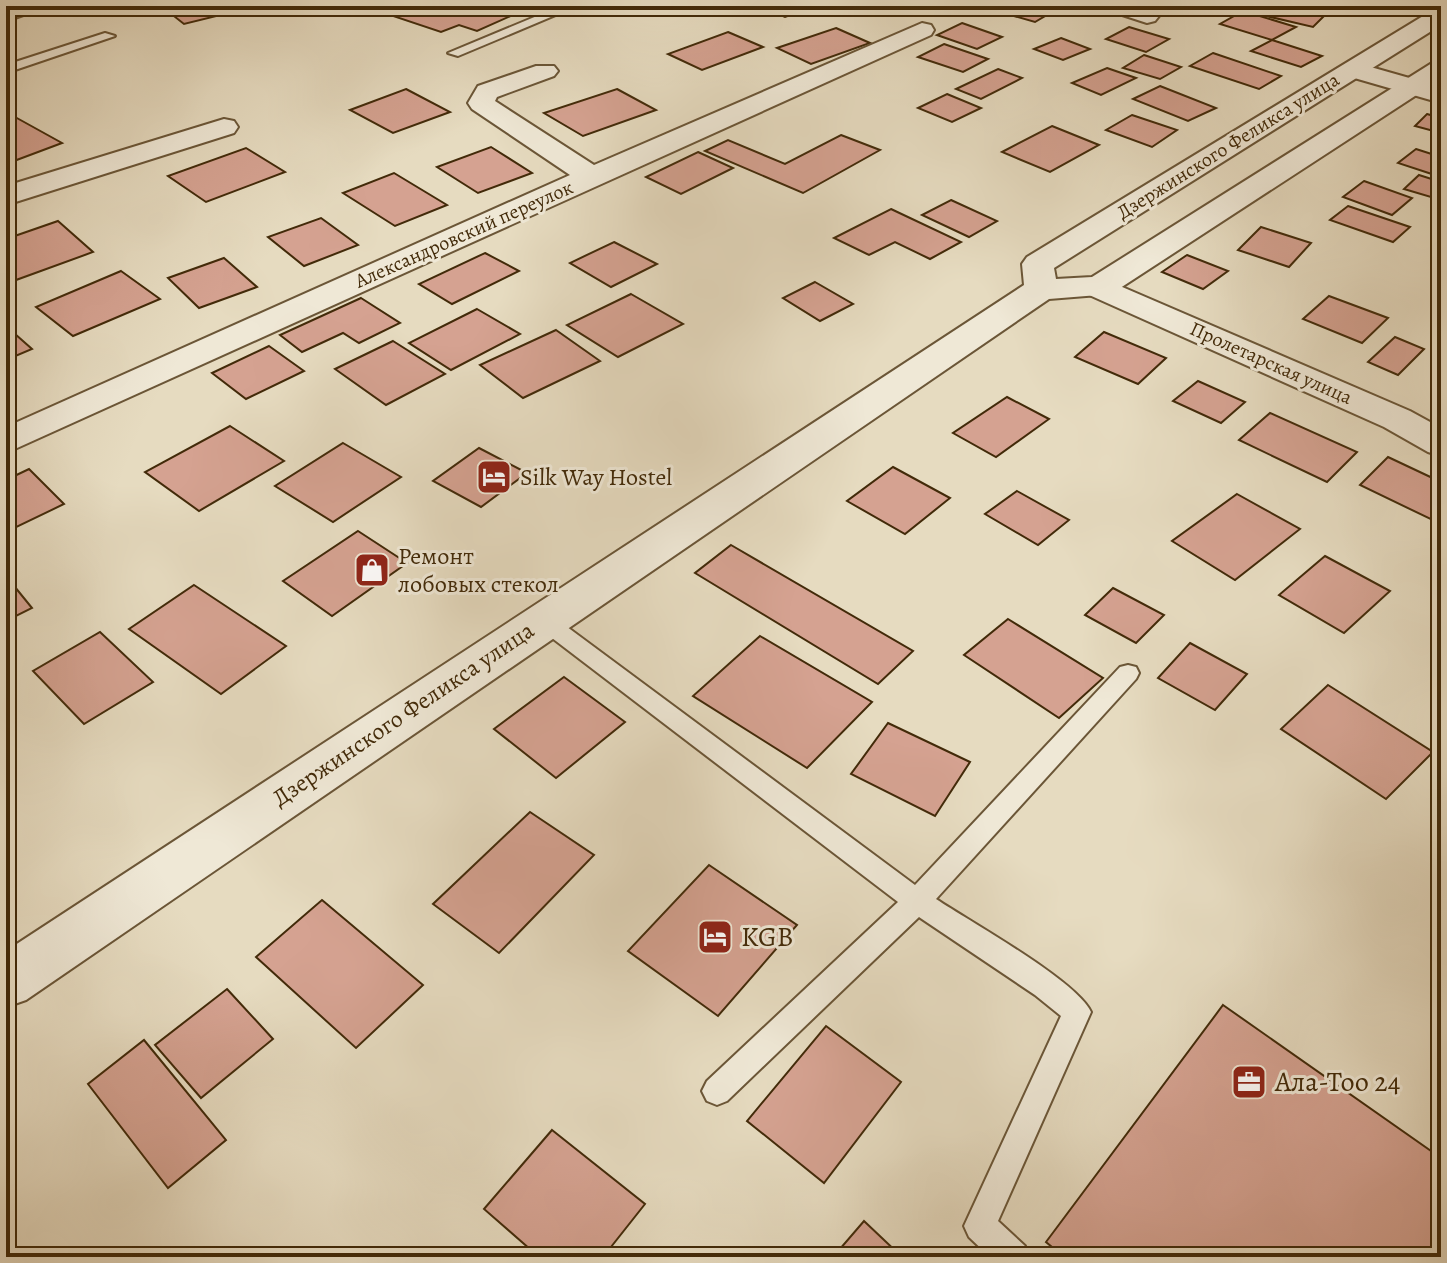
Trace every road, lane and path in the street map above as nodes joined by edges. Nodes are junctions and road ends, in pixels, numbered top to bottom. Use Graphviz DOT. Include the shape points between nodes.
graph roads {
  1 [pos="43,6"];
  2 [pos="571,6"];
  3 [pos="1118,6"];
  4 [pos="1441,15"];
  5 [pos="1147,16"];
  6 [pos="6,17"];
  7 [pos="922,30"];
  8 [pos="109,36"];
  9 [pos="454,53"];
  10 [pos="1441,68"];
  11 [pos="6,69"];
  12 [pos="1353,70"];
  13 [pos="545,71"];
  14 [pos="1412,86"];
  15 [pos="1441,95"];
  16 [pos="224,127"];
  17 [pos="593,177"];
  18 [pos="6,196"];
  19 [pos="1099,287"];
  20 [pos="1041,289"];
  21 [pos="6,441"];
  22 [pos="1441,444"];
  23 [pos="543,620"];
  24 [pos="1128,673"];
  25 [pos="917,901"];
  26 [pos="6,982"];
  27 [pos="717,1091"];
  28 [pos="1014,1257"];
  1 -- 6 [label="lane"];
  2 -- 9 [label="lane"];
  3 -- 5 [label="street"];
  4 -- 12 [label="street, Дзержинского Феликса улица"];
  7 -- 17 [label="street, Александровский переулок"];
  8 -- 11 [label="lane"];
  10 -- 14 [label="street, Дзержинского Феликса улица"];
  12 -- 14 [label="street"];
  12 -- 20 [label="street, Дзержинского Феликса улица" via="1038,264"];
  13 -- 17 [label="street" via="487,92 481,103"];
  14 -- 15 [label="street"];
  14 -- 19 [label="street, Дзержинского Феликса улица"];
  16 -- 18 [label="street"];
  17 -- 21 [label="street, Александровский переулок"];
  19 -- 20 [label="street"];
  19 -- 22 [label="street, Пролетарская улица" via="1397,419"];
  20 -- 23 [label="street, Дзержинского Феликса улица"];
  23 -- 25 [label="lane"];
  23 -- 26 [label="street, Дзержинского Феликса улица"];
  24 -- 25 [label="lane"];
  25 -- 27 [label="lane"];
  25 -- 28 [label="lane" via="1077,1012 980,1226"];
}
